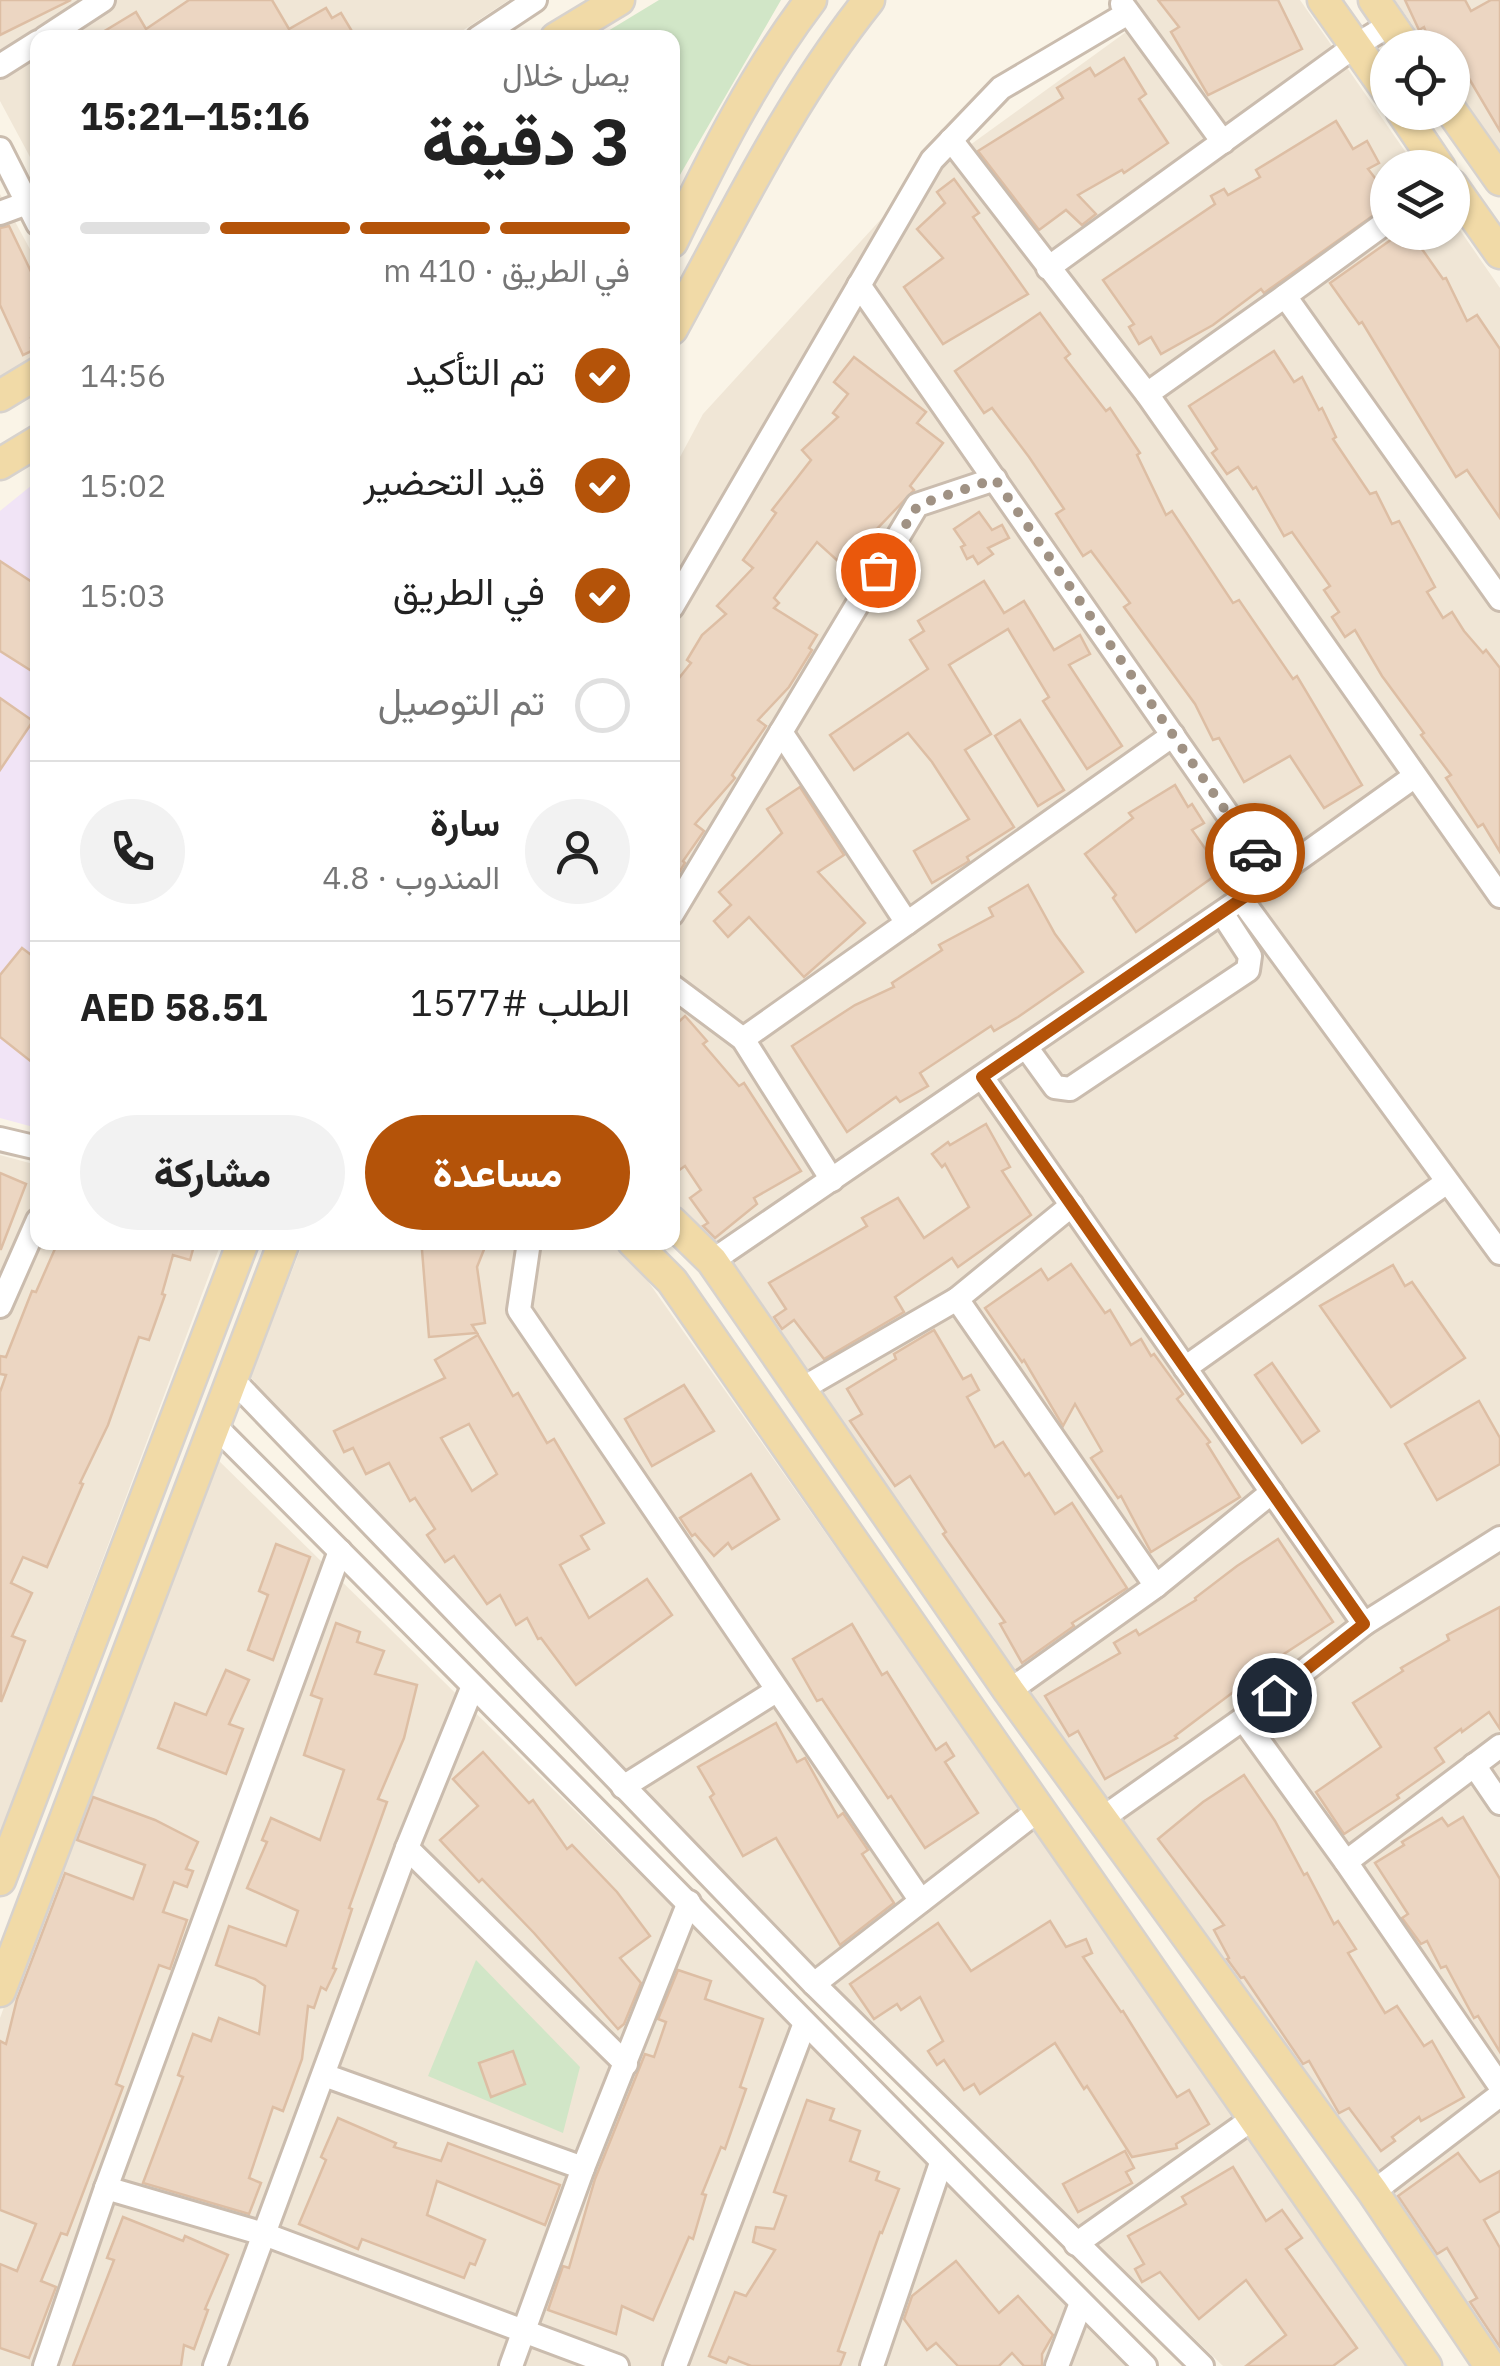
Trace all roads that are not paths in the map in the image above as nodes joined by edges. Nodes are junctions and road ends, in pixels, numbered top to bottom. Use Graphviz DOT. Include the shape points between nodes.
graph roads {
  1 [pos="104,0"];
  2 [pos="535,0"];
  3 [pos="811,0"];
  4 [pos="869,0"];
  5 [pos="1323,0"];
  6 [pos="606,3"];
  7 [pos="1124,6"];
  8 [pos="1391,24"];
  9 [pos="57,30"];
  10 [pos="490,30"];
  11 [pos="567,30"];
  12 [pos="1356,46"];
  13 [pos="30,47"];
  14 [pos="0,66"];
  15 [pos="1370,66"];
  16 [pos="1465,130"];
  17 [pos="951,140"];
  18 [pos="1224,142"];
  19 [pos="0,148"];
  20 [pos="1500,180"];
  21 [pos="30,209"];
  22 [pos="1470,210"];
  23 [pos="30,213"];
  24 [pos="0,214"];
  25 [pos="680,226"];
  26 [pos="1370,235"];
  27 [pos="1500,253"];
  28 [pos="1048,268"];
  29 [pos="859,285"];
  30 [pos="682,292"];
  31 [pos="1285,296"];
  32 [pos="30,379"];
  33 [pos="1147,394"];
  34 [pos="0,396"];
  35 [pos="30,446"];
  36 [pos="0,464"];
  37 [pos="995,479"];
  38 [pos="680,593"];
  39 [pos="1500,600"];
  40 [pos="781,732"];
  41 [pos="1173,735"];
  42 [pos="1415,776"];
  43 [pos="1272,878"];
  44 [pos="1500,896"];
  45 [pos="680,901"];
  46 [pos="1232,906"];
  47 [pos="907,923"];
  48 [pos="680,992"];
  49 [pos="743,1039"];
  50 [pos="1026,1048"];
  51 [pos="982,1077"];
  52 [pos="0,1139"];
  53 [pos="30,1146"];
  54 [pos="832,1180"];
  55 [pos="1446,1182"];
  56 [pos="1072,1206"];
  57 [pos="680,1230"];
  58 [pos="30,1238"];
  59 [pos="240,1250"];
  60 [pos="281,1250"];
  61 [pos="528,1250"];
  62 [pos="641,1250"];
  63 [pos="1500,1253"];
  64 [pos="712,1262"];
  65 [pos="957,1299"];
  66 [pos="0,1306"];
  67 [pos="1185,1368"];
  68 [pos="234,1381"];
  69 [pos="798,1391"];
  70 [pos="214,1424"];
  71 [pos="1272,1492"];
  72 [pos="1500,1538"];
  73 [pos="340,1551"];
  74 [pos="1156,1586"];
  75 [pos="1364,1624"];
  76 [pos="473,1686"];
  77 [pos="776,1691"];
  78 [pos="1009,1691"];
  79 [pos="1243,1719"];
  80 [pos="1500,1746"];
  81 [pos="1474,1765"];
  82 [pos="624,1786"];
  83 [pos="1500,1804"];
  84 [pos="1040,1809"];
  85 [pos="1100,1820"];
  86 [pos="408,1848"];
  87 [pos="1346,1862"];
  88 [pos="0,1880"];
  89 [pos="920,1901"];
  90 [pos="689,1902"];
  91 [pos="814,1984"];
  92 [pos="0,1990"];
  93 [pos="805,2023"];
  94 [pos="626,2064"];
  95 [pos="324,2074"];
  96 [pos="1500,2086"];
  97 [pos="1500,2095"];
  98 [pos="1256,2117"];
  99 [pos="941,2163"];
  100 [pos="584,2168"];
  101 [pos="106,2188"];
  102 [pos="1373,2192"];
  103 [pos="264,2234"];
  104 [pos="1076,2244"];
  105 [pos="1082,2303"];
  106 [pos="525,2330"];
  107 [pos="44,2366"];
  108 [pos="215,2366"];
  109 [pos="511,2366"];
  110 [pos="617,2366"];
  111 [pos="675,2366"];
  112 [pos="872,2366"];
  113 [pos="1057,2366"];
  114 [pos="1144,2366"];
  115 [pos="1202,2366"];
  116 [pos="1426,2366"];
  117 [pos="1490,2366"];
  1 -- 9 [label="street"];
  2 -- 10 [label="street"];
  3 -- 25 [label="main road" via="726,131"];
  4 -- 30 [label="main road"];
  5 -- 12 [label="main road"];
  6 -- 11 [label="main road"];
  7 -- 17 [label="street" via="1001,88"];
  7 -- 18 [label="street"];
  8 -- 12 [label="street"];
  12 -- 15 [label="main road"];
  12 -- 18 [label="street"];
  13 -- 14 [label="street"];
  16 -- 20 [label="main road"];
  17 -- 28 [label="street"];
  17 -- 29 [label="street" via="932,160"];
  18 -- 28 [label="street"];
  19 -- 21 [label="street"];
  22 -- 27 [label="main road"];
  23 -- 24 [label="street"];
  26 -- 31 [label="street"];
  28 -- 33 [label="street"];
  29 -- 37 [label="street"];
  29 -- 38 [label="street"];
  31 -- 33 [label="street"];
  31 -- 39 [label="street"];
  32 -- 34 [label="main road"];
  33 -- 42 [label="street"];
  35 -- 36 [label="main road"];
  37 -- 40 [label="street" via="918,505"];
  37 -- 41 [label="street"];
  40 -- 45 [label="street"];
  40 -- 47 [label="street"];
  41 -- 43 [label="street"];
  41 -- 47 [label="street"];
  42 -- 43 [label="street"];
  42 -- 44 [label="street"];
  43 -- 46 [label="street"];
  46 -- 50 [label="street"];
  46 -- 50 [label="street" via="1250,956 1248,970 1070,1088 1055,1087"];
  46 -- 55 [label="street"];
  47 -- 49 [label="street"];
  48 -- 49 [label="street"];
  49 -- 54 [label="street"];
  50 -- 51 [label="street"];
  51 -- 54 [label="street"];
  51 -- 56 [label="street"];
  52 -- 53 [label="street"];
  54 -- 64 [label="street"];
  55 -- 63 [label="street"];
  55 -- 67 [label="street"];
  56 -- 65 [label="street"];
  56 -- 67 [label="street"];
  57 -- 64 [label="main road"];
  58 -- 66 [label="street"];
  59 -- 88 [label="main road"];
  60 -- 68 [label="main road"];
  61 -- 77 [label="street" via="519,1310"];
  62 -- 84 [label="main road" via="672,1281"];
  64 -- 69 [label="main road"];
  65 -- 69 [label="street"];
  65 -- 74 [label="street"];
  67 -- 71 [label="street"];
  68 -- 70 [label="main road"];
  68 -- 82 [label="street"];
  69 -- 78 [label="main road"];
  70 -- 73 [label="street"];
  70 -- 92 [label="main road"];
  71 -- 74 [label="street"];
  71 -- 75 [label="street"];
  72 -- 75 [label="street"];
  73 -- 76 [label="street"];
  73 -- 101 [label="street"];
  74 -- 78 [label="street"];
  75 -- 79 [label="street"];
  76 -- 86 [label="street"];
  76 -- 90 [label="street"];
  77 -- 82 [label="street"];
  77 -- 89 [label="street"];
  78 -- 85 [label="main road"];
  79 -- 85 [label="street"];
  79 -- 87 [label="street"];
  80 -- 81 [label="street"];
  81 -- 83 [label="street"];
  81 -- 87 [label="street"];
  82 -- 91 [label="street"];
  84 -- 89 [label="street"];
  84 -- 98 [label="main road"];
  85 -- 102 [label="main road"];
  86 -- 94 [label="street"];
  86 -- 95 [label="street"];
  87 -- 96 [label="street"];
  89 -- 91 [label="street"];
  90 -- 93 [label="street"];
  90 -- 94 [label="street"];
  91 -- 104 [label="street"];
  93 -- 99 [label="street"];
  93 -- 111 [label="street"];
  94 -- 100 [label="street"];
  95 -- 100 [label="street"];
  95 -- 103 [label="street"];
  97 -- 102 [label="street"];
  98 -- 104 [label="street"];
  98 -- 116 [label="main road"];
  99 -- 105 [label="street"];
  99 -- 112 [label="street"];
  100 -- 106 [label="street"];
  101 -- 103 [label="street"];
  101 -- 107 [label="street"];
  102 -- 117 [label="main road"];
  103 -- 106 [label="street"];
  103 -- 108 [label="street"];
  104 -- 115 [label="street"];
  105 -- 113 [label="street"];
  105 -- 114 [label="street"];
  106 -- 109 [label="street"];
  106 -- 110 [label="street"];
}
